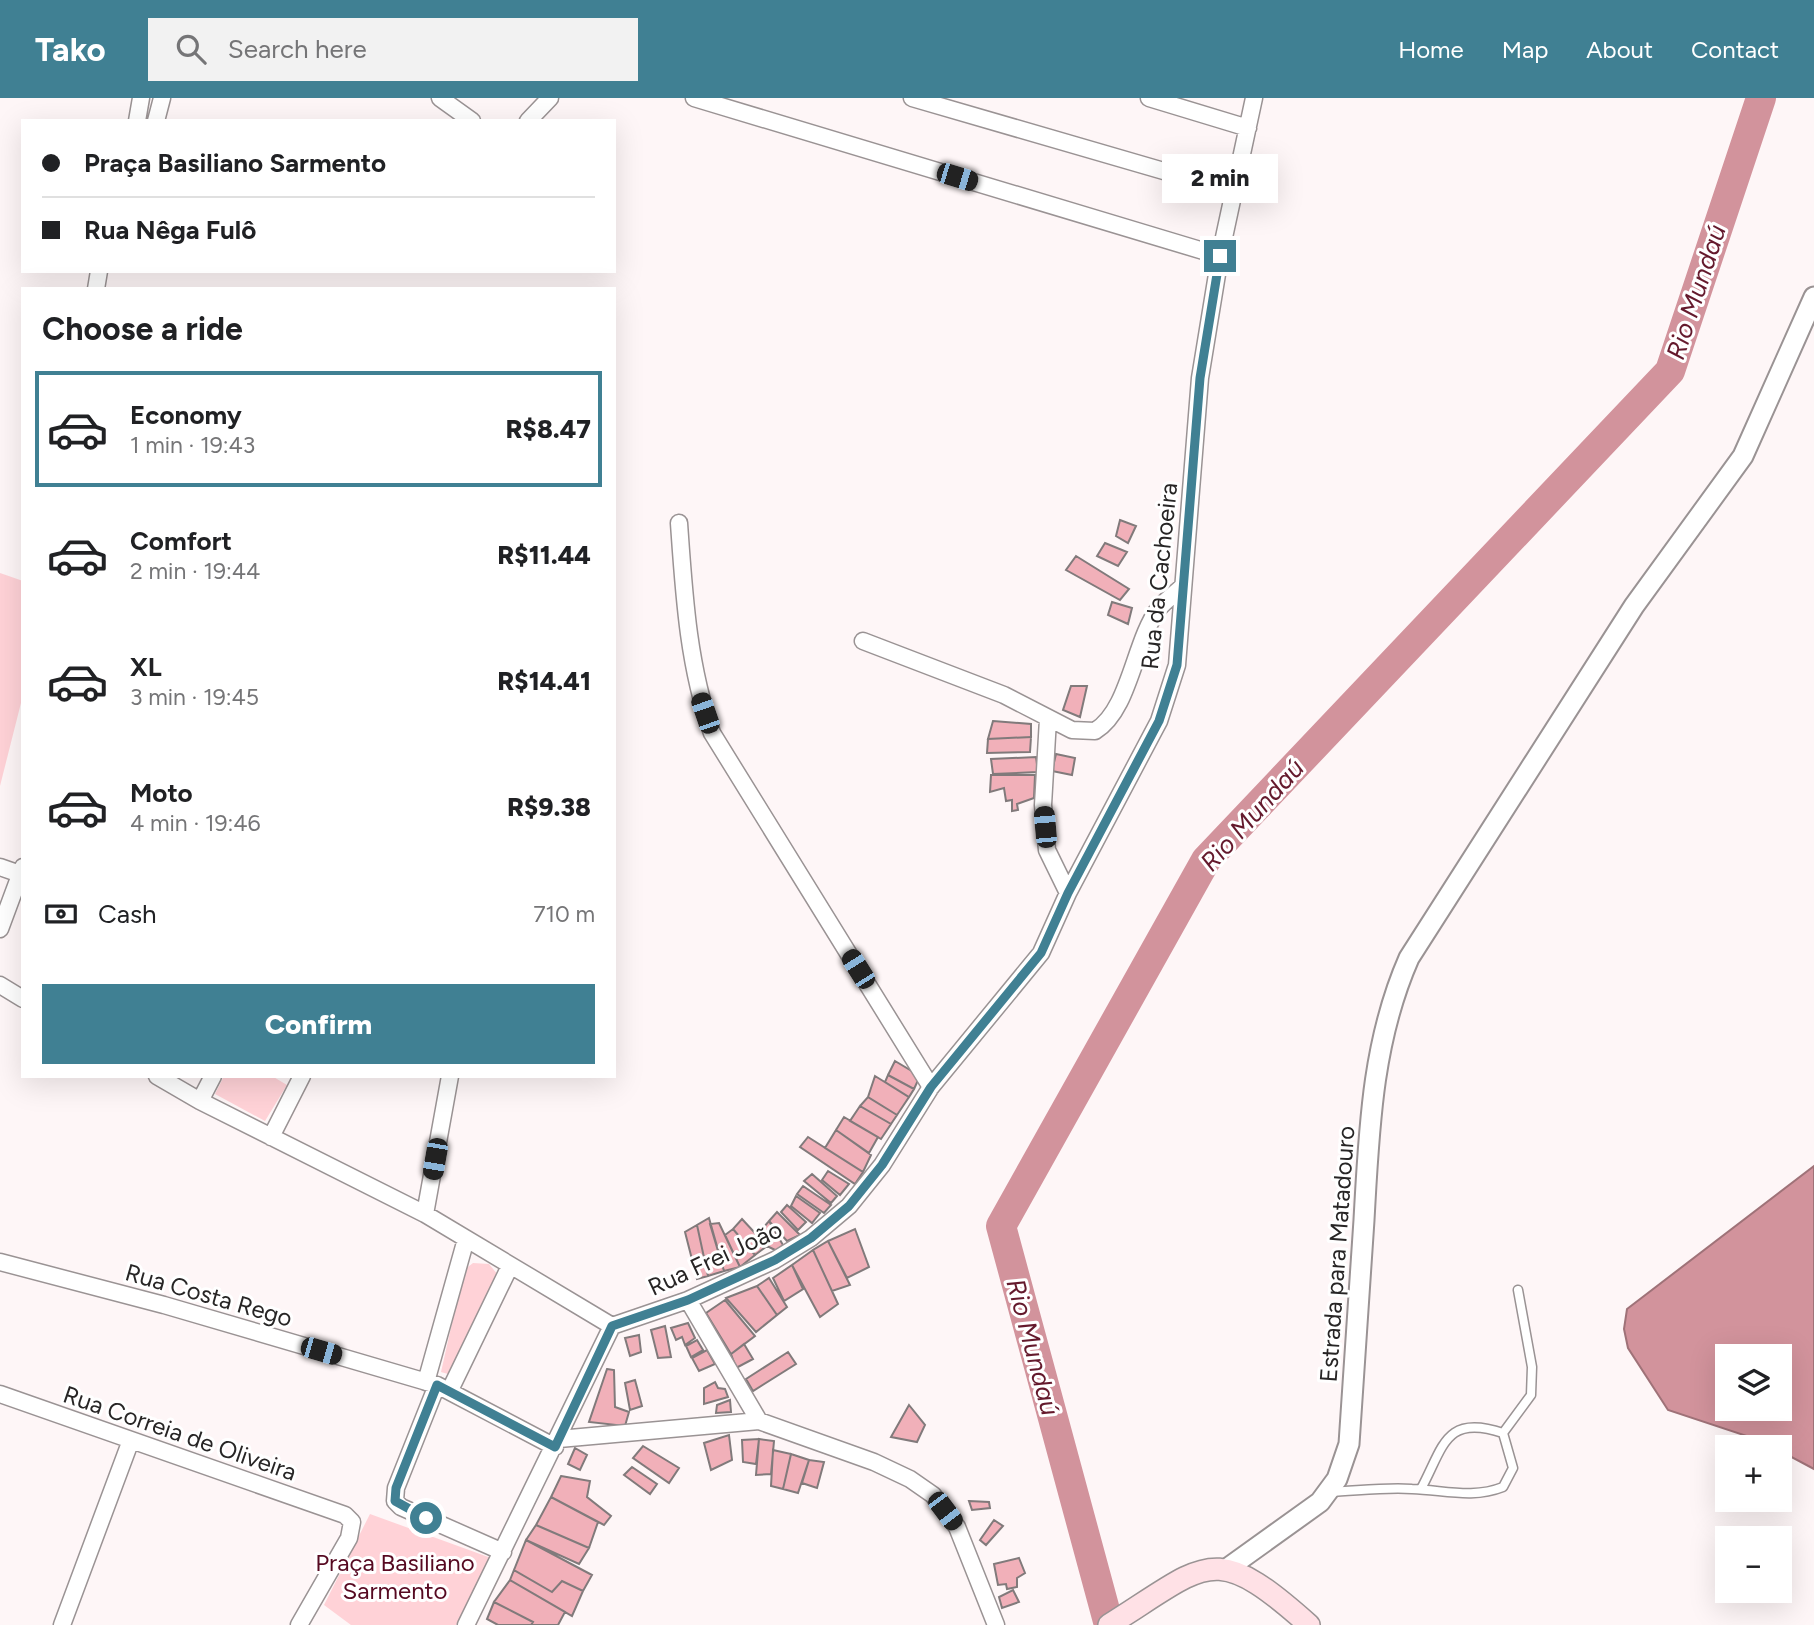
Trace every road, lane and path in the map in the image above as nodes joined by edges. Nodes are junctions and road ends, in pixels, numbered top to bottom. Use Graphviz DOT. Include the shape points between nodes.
graph roads {
  1 [pos="141,98"];
  2 [pos="162,98"];
  3 [pos="694,98"];
  4 [pos="912,98"];
  5 [pos="1149,98"];
  6 [pos="1254,98"];
  7 [pos="452,101"];
  8 [pos="138,119"];
  9 [pos="157,119"];
  10 [pos="470,119"];
  11 [pos="1248,128"];
  12 [pos="1236,191"];
  13 [pos="1220,256"];
  14 [pos="1814,298"];
  15 [pos="679,523"];
  16 [pos="1183,586"];
  17 [pos="863,641"];
  18 [pos="1048,719"];
  19 [pos="0,867"];
  20 [pos="21,870"];
  21 [pos="21,873"];
  22 [pos="1068,893"];
  23 [pos="0,929"];
  24 [pos="0,985"];
  25 [pos="21,998"];
  26 [pos="160,1078"];
  27 [pos="212,1078"];
  28 [pos="301,1078"];
  29 [pos="450,1078"];
  30 [pos="931,1087"];
  31 [pos="200,1101"];
  32 [pos="271,1137"];
  33 [pos="425,1214"];
  34 [pos="466,1239"];
  35 [pos="510,1266"];
  36 [pos="2,1267"];
  37 [pos="1518,1290"];
  38 [pos="688,1300"];
  39 [pos="612,1326"];
  40 [pos="438,1386"];
  41 [pos="0,1394"];
  42 [pos="759,1421"];
  43 [pos="1503,1433"];
  44 [pos="131,1440"];
  45 [pos="557,1443"];
  46 [pos="1422,1489"];
  47 [pos="1327,1492"];
  48 [pos="503,1552"];
  49 [pos="1228,1568"];
  50 [pos="62,1625"];
  51 [pos="299,1625"];
  52 [pos="466,1625"];
  53 [pos="996,1625"];
  54 [pos="1109,1625"];
  55 [pos="1309,1625"];
  1 -- 8 [label="street"];
  2 -- 9 [label="street"];
  3 -- 13 [label="street"];
  4 -- 12 [label="street"];
  5 -- 11 [label="street"];
  6 -- 11 [label="street, Rua da Cachoeira"];
  7 -- 10 [label="street"];
  11 -- 12 [label="street, Rua da Cachoeira"];
  12 -- 13 [label="street, Rua da Cachoeira"];
  13 -- 16 [label="street, Rua da Cachoeira" via="1200,378"];
  14 -- 47 [label="street, Estrada para Matadouro" via="1743,456 1634,606 1409,958 1396,987 1379,1046 1370,1121 1349,1444 1337,1479"];
  15 -- 30 [label="street" via="688,634 698,693 712,733"];
  16 -- 18 [label="street" via="1160,607 1113,715 1103,726 1095,731 1072,730"];
  16 -- 22 [label="street, Rua da Cachoeira" via="1177,665 1159,721"];
  17 -- 18 [label="street" via="1004,695"];
  18 -- 22 [label="street" via="1043,805 1047,850"];
  19 -- 20 [label="street"];
  21 -- 23 [label="street"];
  22 -- 30 [label="street, Rua da Cachoeira" via="1041,953"];
  24 -- 25 [label="street"];
  26 -- 31 [label="street"];
  27 -- 31 [label="street"];
  28 -- 32 [label="street"];
  29 -- 33 [label="street"];
  30 -- 38 [label="street, Rua Frei João" via="882,1165 849,1206 775,1260"];
  31 -- 32 [label="street"];
  32 -- 33 [label="street"];
  33 -- 34 [label="street"];
  34 -- 35 [label="street"];
  34 -- 40 [label="street"];
  35 -- 39 [label="street"];
  35 -- 40 [label="street"];
  36 -- 40 [label="street, Rua Costa Rego" via="164,1305"];
  37 -- 43 [label="lane" via="1532,1367 1531,1395"];
  38 -- 39 [label="street, Rua Frei João"];
  38 -- 42 [label="street"];
  39 -- 45 [label="street"];
  40 -- 45 [label="street, Rua Costa Rego"];
  40 -- 48 [label="street" via="396,1488 395,1501"];
  41 -- 44 [label="street, Rua Correia de Oliveira"];
  42 -- 45 [label="street"];
  42 -- 53 [label="street" via="874,1462 933,1495 957,1527"];
  43 -- 46 [label="lane" via="1475,1427 1457,1430 1446,1441"];
  43 -- 46 [label="lane" via="1513,1468 1503,1487 1468,1494"];
  44 -- 50 [label="street"];
  44 -- 51 [label="street, Rua Correia de Oliveira" via="345,1515 352,1522 349,1538"];
  45 -- 48 [label="street"];
  46 -- 47 [label="lane"];
  47 -- 49 [label="street, Estrada para Matadouro" via="1320,1502"];
  48 -- 52 [label="street"];
  49 -- 54 [label="main road" via="1205,1568"];
  49 -- 55 [label="main road" via="1274,1594"];
}
